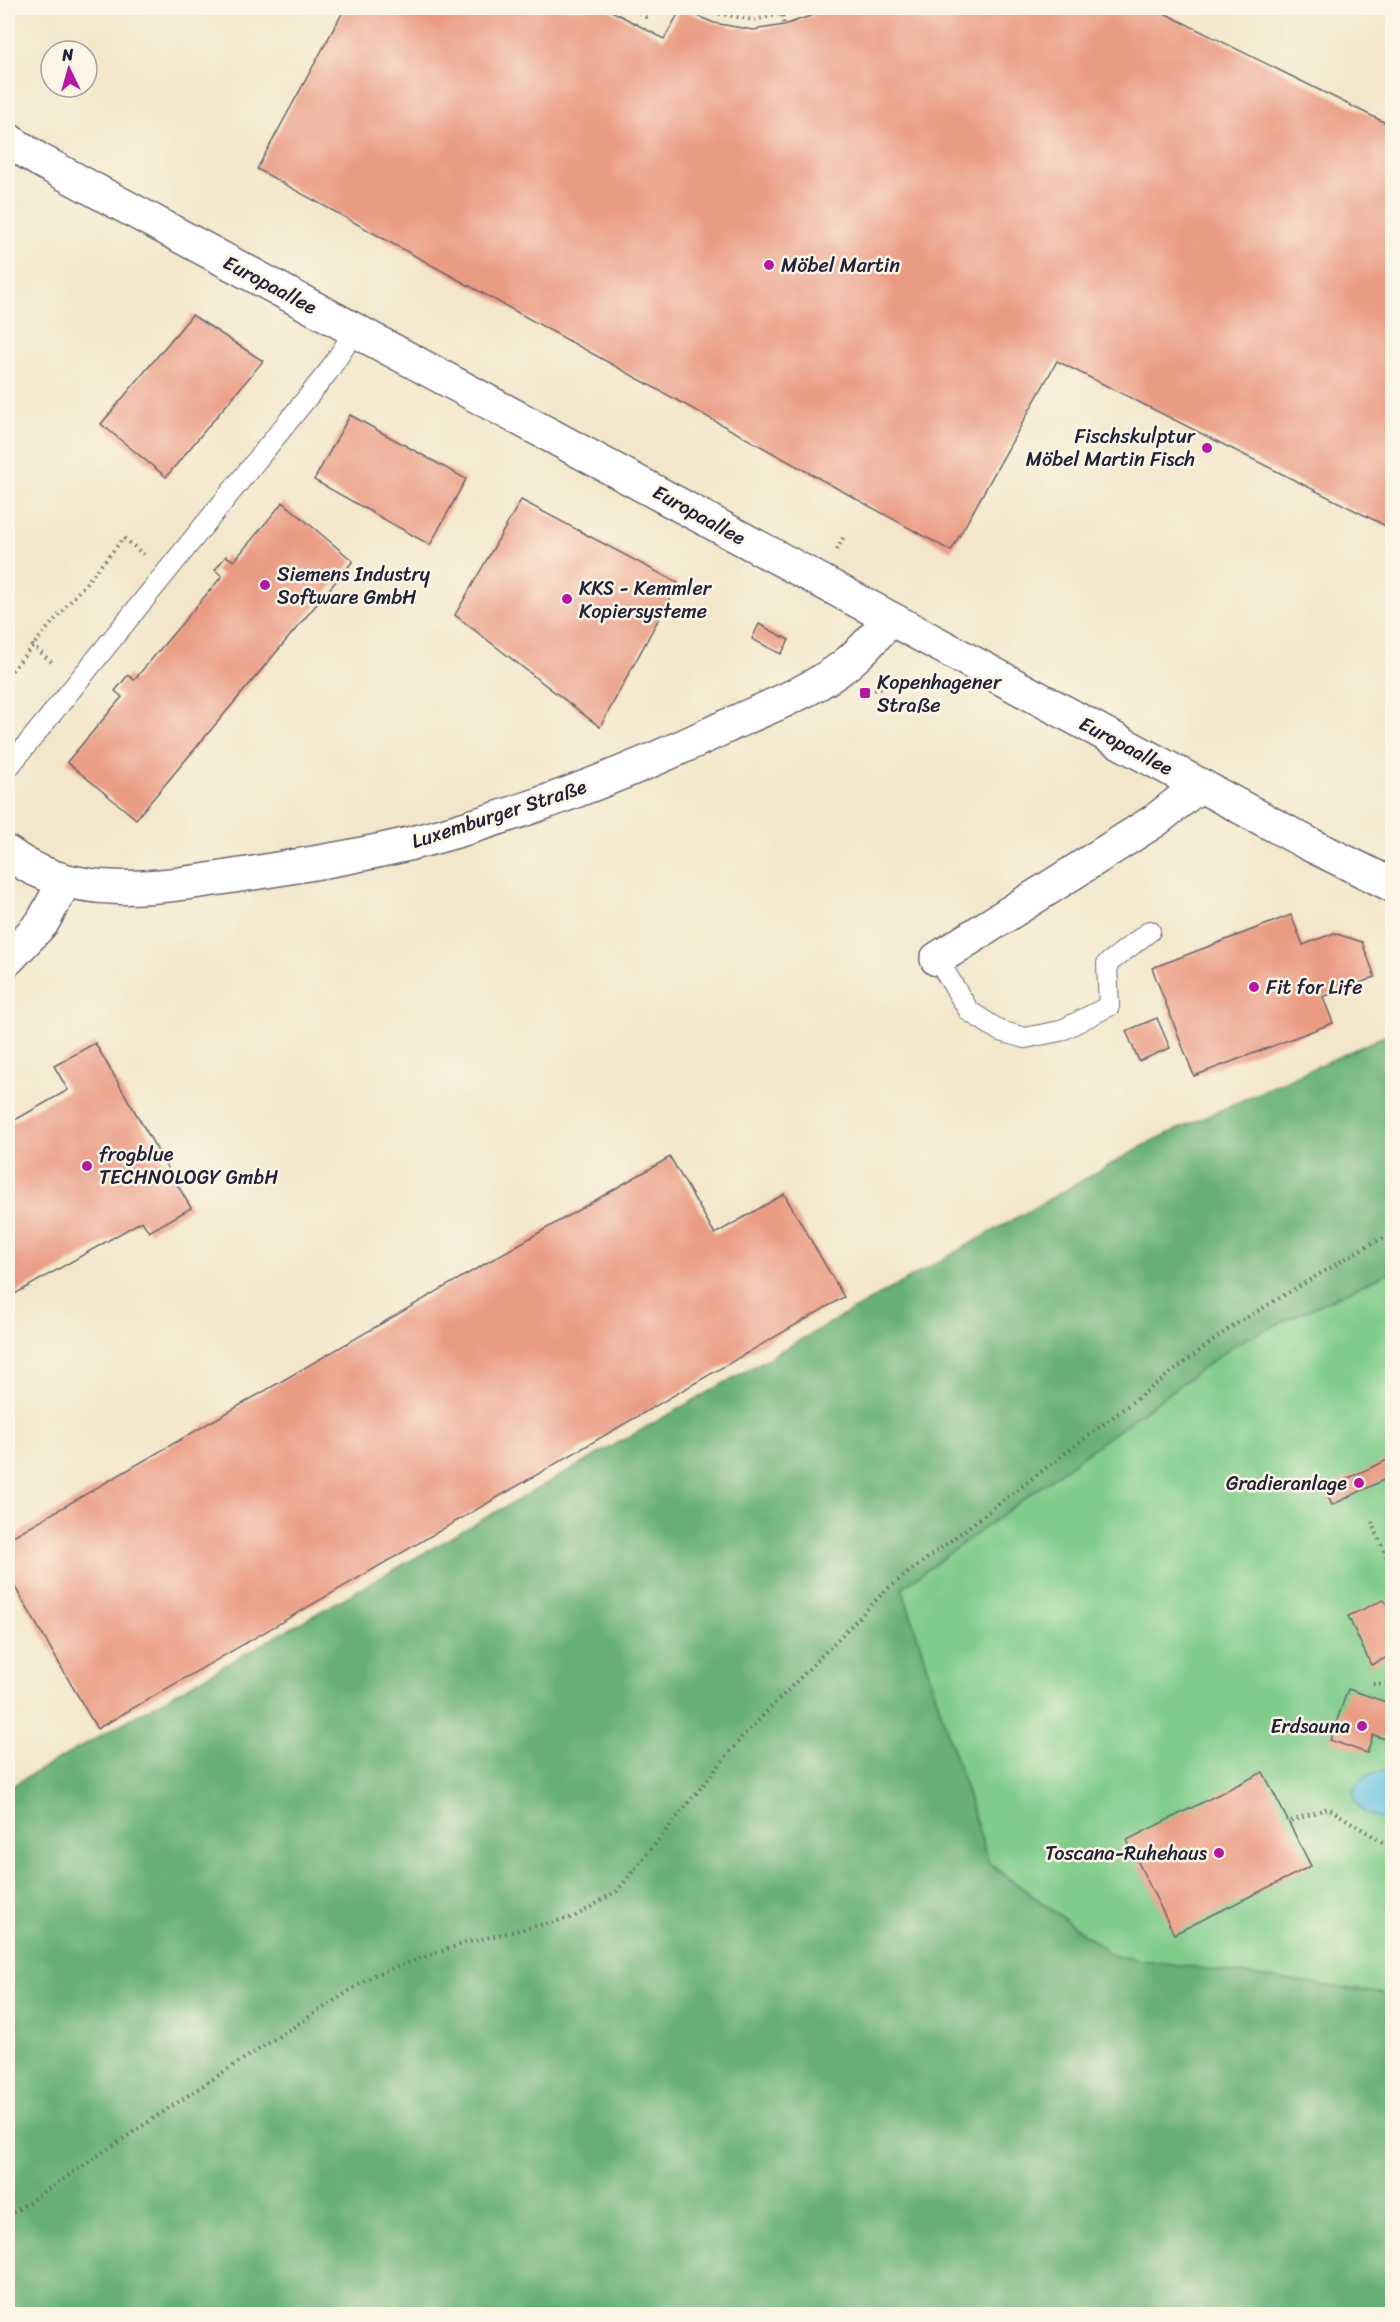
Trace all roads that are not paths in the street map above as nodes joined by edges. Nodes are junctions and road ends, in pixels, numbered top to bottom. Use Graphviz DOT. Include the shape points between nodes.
graph roads {
  1 [pos="8,140"];
  2 [pos="355,331"];
  3 [pos="890,619"];
  4 [pos="8,768"];
  5 [pos="1200,785"];
  6 [pos="8,853"];
  7 [pos="65,881"];
  8 [pos="1392,885"];
  9 [pos="1150,931"];
  10 [pos="8,959"];
  11 [pos="937,959"];
  1 -- 2 [label="street, Europaallee"];
  2 -- 3 [label="street, Europaallee"];
  2 -- 4 [label="lane" via="321,382"];
  3 -- 5 [label="street, Europaallee"];
  3 -- 7 [label="street, Luxemburger Straße" via="858,656 820,682 670,753 548,802 452,833 333,861 218,878 114,888"];
  5 -- 8 [label="street, Europaallee"];
  5 -- 11 [label="street" via="1156,820"];
  6 -- 7 [label="street, Luxemburger Straße" via="23,864"];
  7 -- 10 [label="street" via="42,923"];
  9 -- 11 [label="lane" via="1107,964 1109,1006 1060,1031 1025,1038 1000,1031 969,1011"];
}
